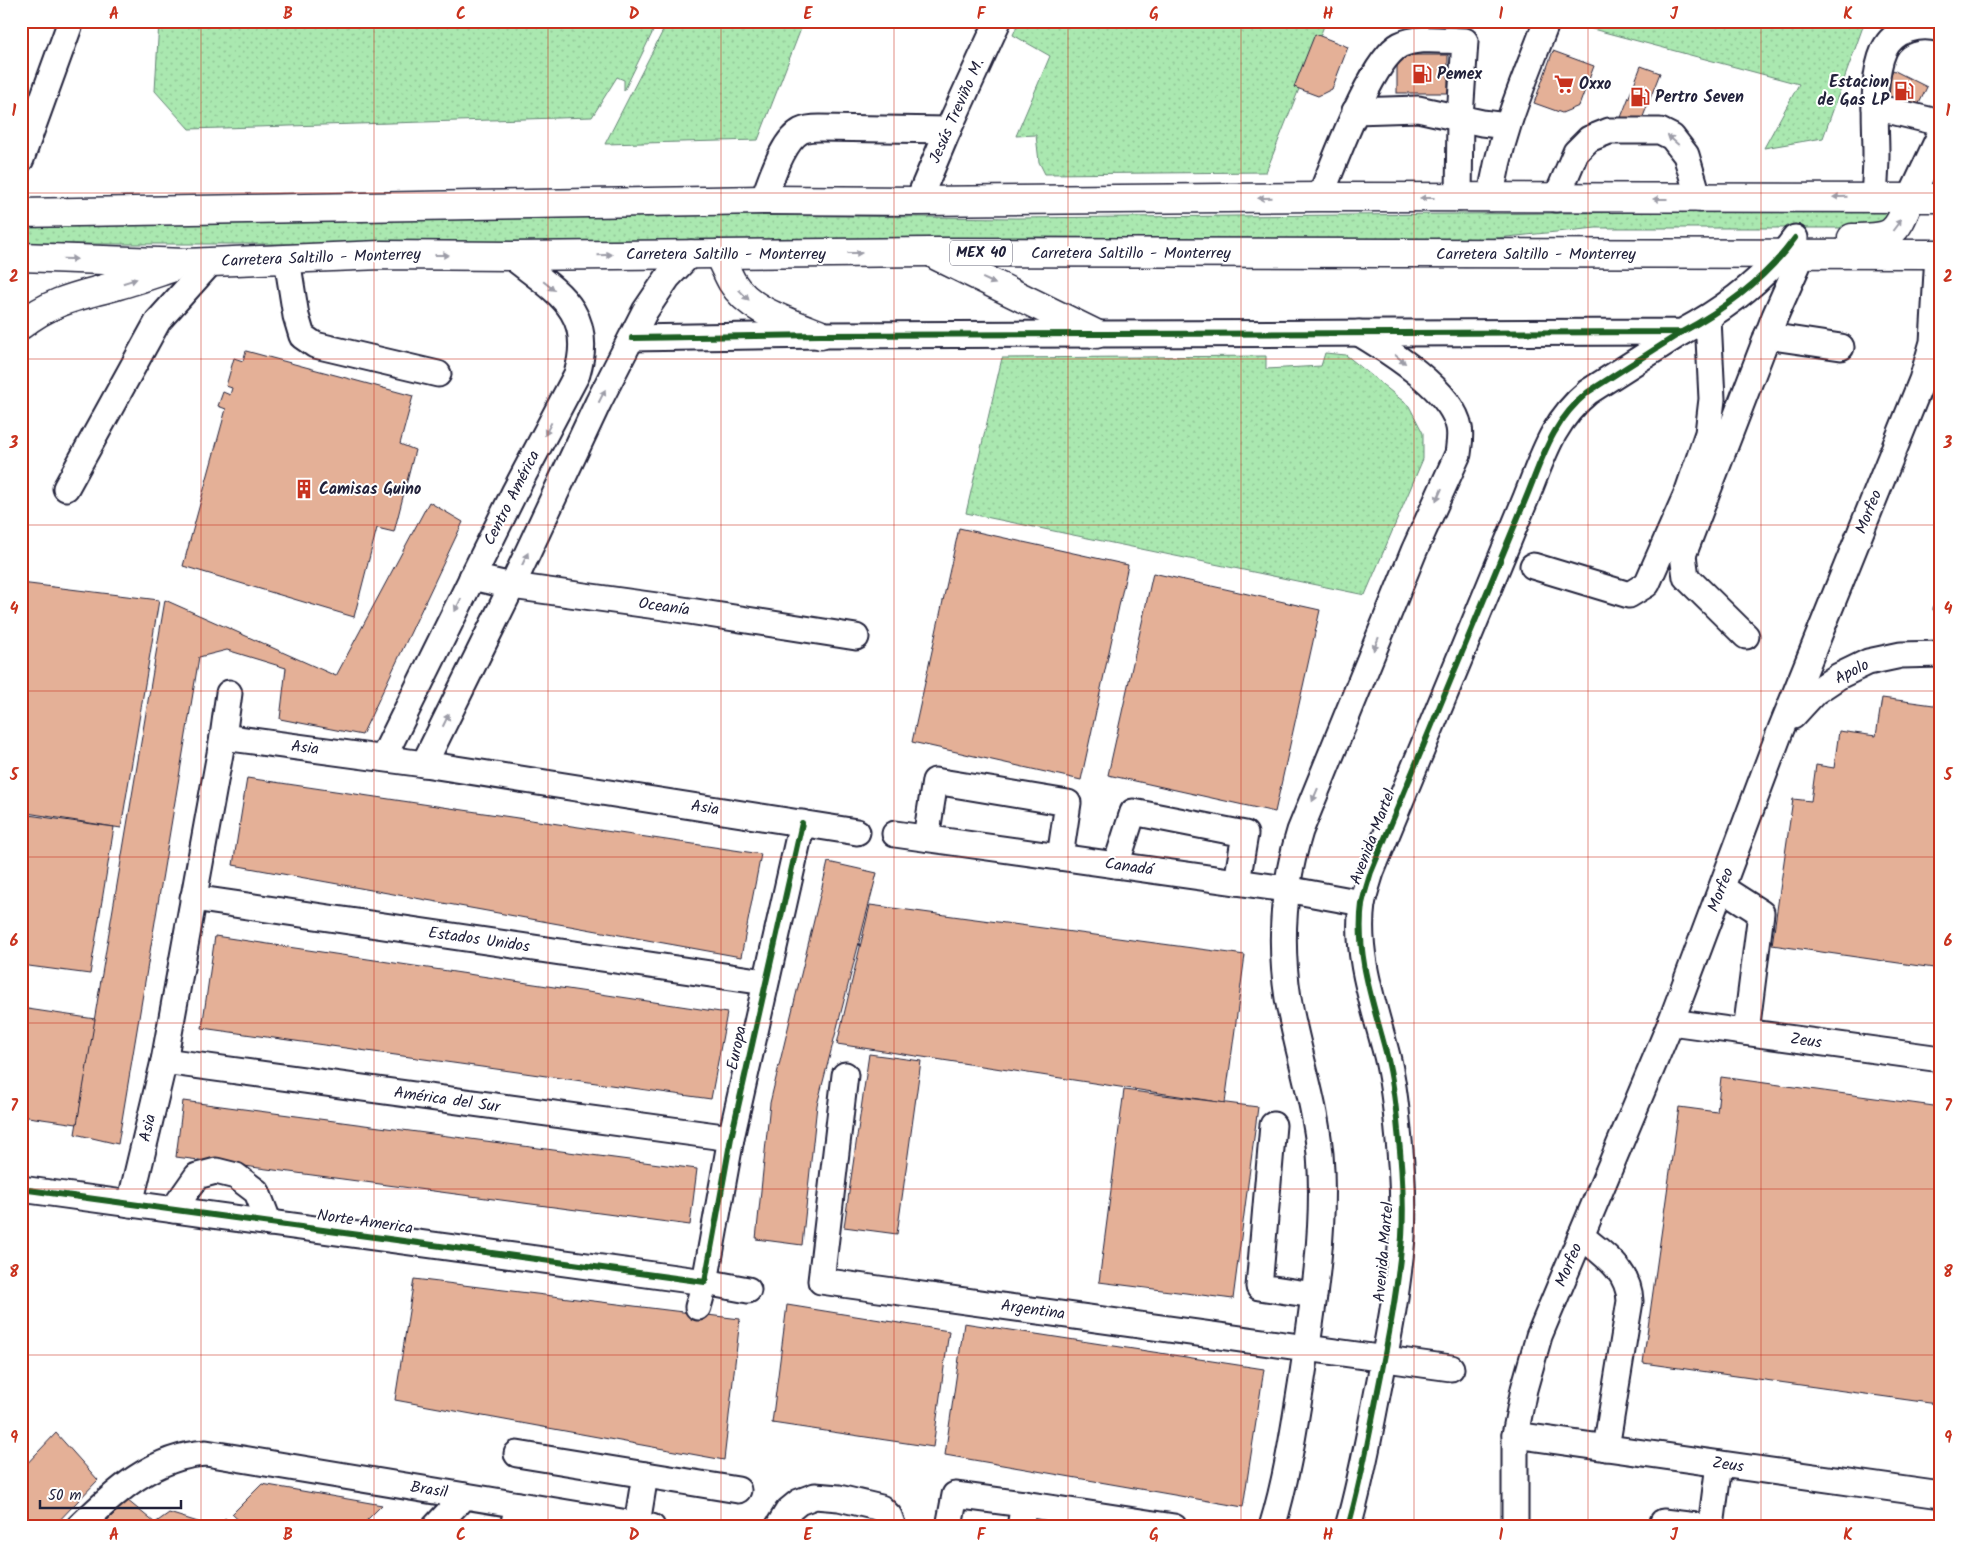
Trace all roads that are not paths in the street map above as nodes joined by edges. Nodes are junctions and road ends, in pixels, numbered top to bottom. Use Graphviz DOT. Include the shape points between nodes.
graph roads {
  1 [pos="71,21"];
  2 [pos="998,21"];
  3 [pos="1548,21"];
  4 [pos="1941,29"];
  5 [pos="1466,31"];
  6 [pos="1875,107"];
  7 [pos="1355,111"];
  8 [pos="1460,117"];
  9 [pos="1941,123"];
  10 [pos="1507,126"];
  11 [pos="948,130"];
  12 [pos="1941,134"];
  13 [pos="21,158"];
  14 [pos="1320,197"];
  15 [pos="1874,197"];
  16 [pos="1911,197"];
  17 [pos="1460,198"];
  18 [pos="1491,198"];
  19 [pos="1941,198"];
  20 [pos="1556,199"];
  21 [pos="1699,199"];
  22 [pos="763,200"];
  23 [pos="918,201"];
  24 [pos="21,213"];
  25 [pos="1794,248"];
  26 [pos="929,252"];
  27 [pos="691,254"];
  28 [pos="718,254"];
  29 [pos="1940,254"];
  30 [pos="511,256"];
  31 [pos="21,257"];
  32 [pos="287,259"];
  33 [pos="199,262"];
  34 [pos="1708,319"];
  35 [pos="21,324"];
  36 [pos="1682,332"];
  37 [pos="1359,333"];
  38 [pos="1096,334"];
  39 [pos="822,335"];
  40 [pos="1767,336"];
  41 [pos="632,338"];
  42 [pos="1841,348"];
  43 [pos="438,374"];
  44 [pos="1932,380"];
  45 [pos="66,488"];
  46 [pos="1533,566"];
  47 [pos="472,578"];
  48 [pos="512,586"];
  49 [pos="1746,636"];
  50 [pos="856,637"];
  51 [pos="1941,654"];
  52 [pos="229,693"];
  53 [pos="1782,728"];
  54 [pos="224,737"];
  55 [pos="382,758"];
  56 [pos="424,764"];
  57 [pos="802,823"];
  58 [pos="857,832"];
  59 [pos="895,834"];
  60 [pos="926,838"];
  61 [pos="1060,857"];
  62 [pos="1116,865"];
  63 [pos="1237,882"];
  64 [pos="1722,888"];
  65 [pos="1286,889"];
  66 [pos="193,898"];
  67 [pos="1362,903"];
  68 [pos="765,982"];
  69 [pos="1672,1022"];
  70 [pos="1746,1032"];
  71 [pos="1941,1059"];
  72 [pos="164,1061"];
  73 [pos="845,1075"];
  74 [pos="1273,1125"];
  75 [pos="731,1138"];
  76 [pos="21,1189"];
  77 [pos="130,1204"];
  78 [pos="173,1210"];
  79 [pos="269,1223"];
  80 [pos="1581,1236"];
  81 [pos="705,1282"];
  82 [pos="748,1290"];
  83 [pos="1314,1295"];
  84 [pos="698,1307"];
  85 [pos="1307,1347"];
  86 [pos="1384,1357"];
  87 [pos="1451,1368"];
  88 [pos="1515,1435"];
  89 [pos="1606,1448"];
  90 [pos="517,1454"];
  91 [pos="1719,1464"];
  92 [pos="645,1475"];
  93 [pos="738,1490"];
  94 [pos="1941,1495"];
  95 [pos="464,1496"];
  96 [pos="1022,1515"];
  97 [pos="516,1516"];
  98 [pos="1099,1521"];
  99 [pos="1663,1522"];
  100 [pos="644,1526"];
  101 [pos="1175,1526"];
  102 [pos="78,1527"];
  103 [pos="435,1527"];
  104 [pos="778,1527"];
  105 [pos="893,1527"];
  106 [pos="949,1527"];
  107 [pos="1179,1527"];
  108 [pos="1272,1527"];
  109 [pos="1348,1527"];
  110 [pos="1514,1527"];
  111 [pos="1705,1527"];
  112 [pos="1711,1527"];
  1 -- 13 [label="street"];
  2 -- 11 [label="street, Jesús Treviño M."];
  3 -- 10 [label="street"];
  4 -- 6 [label="street" via="1912,28 1891,40 1881,59"];
  5 -- 7 [label="street" via="1399,45 1381,64"];
  5 -- 8 [label="street"];
  6 -- 9 [label="street"];
  6 -- 15 [label="street"];
  7 -- 8 [label="street" via="1418,109"];
  7 -- 14 [label="street"];
  8 -- 10 [label="street"];
  8 -- 17 [label="street"];
  10 -- 18 [label="street"];
  11 -- 22 [label="street" via="802,130 783,151"];
  11 -- 23 [label="street, Jesús Treviño M."];
  12 -- 16 [label="street"];
  17 -- 14 [label="main road, one-way"];
  14 -- 23 [label="main road, one-way"];
  15 -- 16 [label="main road"];
  15 -- 21 [label="main road, one-way"];
  16 -- 19 [label="main road"];
  25 -- 16 [label="main road, one-way" via="1886,236 1898,226"];
  17 -- 18 [label="main road"];
  18 -- 20 [label="main road"];
  21 -- 20 [label="main road, one-way"];
  21 -- 20 [label="street, one-way" via="1686,155 1672,137 1660,131 1609,131 1589,139 1576,152"];
  22 -- 23 [label="main road"];
  22 -- 24 [label="main road"];
  25 -- 26 [label="main road, Carretera Saltillo - Monterrey / MEX 40" via="1588,237 1504,243 1452,254"];
  25 -- 29 [label="main road"];
  25 -- 34 [label="street, Avenida Martel"];
  25 -- 40 [label="street"];
  28 -- 26 [label="main road, Carretera Saltillo - Monterrey / MEX 40, one-way"];
  26 -- 38 [label="main road, one-way"];
  27 -- 28 [label="main road, Carretera Saltillo - Monterrey / MEX 40"];
  30 -- 27 [label="main road, Carretera Saltillo - Monterrey / MEX 40, one-way"];
  27 -- 41 [label="street" via="660,288"];
  28 -- 39 [label="main road, one-way" via="733,283 747,299 760,309"];
  29 -- 44 [label="street, Morfeo"];
  32 -- 30 [label="main road, Carretera Saltillo - Monterrey / MEX 40, one-way" via="380,255"];
  30 -- 47 [label="street, Centro América, one-way" via="562,296 573,311 580,325 582,357 577,374"];
  31 -- 33 [label="main road, Carretera Saltillo - Monterrey / MEX 40, one-way"];
  32 -- 33 [label="main road, Carretera Saltillo - Monterrey / MEX 40"];
  32 -- 43 [label="street" via="302,336 315,345"];
  35 -- 33 [label="main road, one-way" via="71,297"];
  33 -- 45 [label="street" via="158,321"];
  34 -- 36 [label="street, Avenida Martel"];
  34 -- 46 [label="street" via="1712,399 1708,433 1688,491 1648,584 1629,595"];
  36 -- 37 [label="street"];
  36 -- 67 [label="street, Avenida Martel" via="1588,392 1562,418 1550,440 1371,872"];
  37 -- 38 [label="street"];
  37 -- 65 [label="street, one-way" via="1397,356 1443,397 1459,425 1460,439 1458,454 1414,551 1300,831"];
  38 -- 39 [label="street"];
  39 -- 41 [label="street"];
  40 -- 42 [label="street"];
  40 -- 49 [label="street" via="1683,555 1686,578"];
  48 -- 41 [label="street, one-way"];
  44 -- 53 [label="street, Morfeo"];
  47 -- 48 [label="street, Oceanía"];
  47 -- 55 [label="street, Centro América, one-way"];
  48 -- 50 [label="street, Oceanía"];
  56 -- 48 [label="street, one-way"];
  51 -- 53 [label="street, Apolo" via="1901,654 1868,662 1815,692"];
  52 -- 54 [label="street"];
  53 -- 64 [label="street, Morfeo"];
  54 -- 55 [label="street, Asia"];
  54 -- 66 [label="street, Asia"];
  55 -- 56 [label="street, Asia"];
  56 -- 57 [label="street, Asia"];
  57 -- 58 [label="street, Asia"];
  57 -- 68 [label="street, Europa"];
  59 -- 60 [label="street, Canadá"];
  60 -- 61 [label="street, Canadá"];
  60 -- 61 [label="street" via="935,781 1068,803"];
  61 -- 62 [label="street, Canadá"];
  62 -- 63 [label="street, Canadá"];
  62 -- 63 [label="street" via="1133,812 1245,834"];
  63 -- 65 [label="street, Canadá"];
  64 -- 69 [label="street, Morfeo"];
  64 -- 70 [label="street" via="1761,912"];
  65 -- 67 [label="street, Canadá"];
  65 -- 83 [label="street" via="1283,914 1288,999 1320,1153 1320,1219"];
  66 -- 68 [label="street, Estados Unidos"];
  66 -- 72 [label="street, Asia"];
  67 -- 86 [label="street, Avenida Martel" via="1365,968 1388,1058 1402,1189 1402,1236"];
  68 -- 75 [label="street, Europa"];
  69 -- 70 [label="street, Zeus"];
  69 -- 80 [label="street, Morfeo"];
  70 -- 71 [label="street, Zeus"];
  72 -- 75 [label="street, América del Sur"];
  72 -- 77 [label="street, Asia"];
  73 -- 85 [label="street, Argentina" via="821,1281"];
  74 -- 83 [label="street" via="1259,1287"];
  75 -- 81 [label="street, Europa"];
  76 -- 77 [label="street, Norte America"];
  77 -- 78 [label="street, Norte America"];
  78 -- 79 [label="street, Norte America"];
  78 -- 79 [label="street" via="197,1176 216,1171 236,1176 257,1192"];
  79 -- 81 [label="street, Norte America"];
  80 -- 88 [label="street, Morfeo" via="1539,1336"];
  80 -- 89 [label="street" via="1621,1272 1630,1289"];
  81 -- 82 [label="street"];
  81 -- 84 [label="street, Europa"];
  83 -- 85 [label="street"];
  85 -- 86 [label="street, Argentina"];
  85 -- 108 [label="street" via="1290,1452"];
  86 -- 87 [label="street, Argentina"];
  86 -- 109 [label="street, Avenida Martel" via="1360,1486"];
  88 -- 89 [label="street, Zeus"];
  88 -- 110 [label="street, Morfeo"];
  89 -- 91 [label="street, Zeus"];
  90 -- 92 [label="street"];
  91 -- 94 [label="street, Zeus"];
  91 -- 112 [label="street"];
  92 -- 93 [label="street"];
  92 -- 100 [label="street"];
  95 -- 97 [label="street, Brasil"];
  95 -- 102 [label="street, Brasil" via="206,1453 191,1454 149,1470 116,1491"];
  95 -- 103 [label="street"];
  96 -- 98 [label="street"];
  96 -- 106 [label="street" via="955,1495"];
  97 -- 100 [label="street, Brasil"];
  98 -- 101 [label="street"];
  99 -- 111 [label="street"];
  101 -- 107 [label="street"];
  104 -- 105 [label="street" via="788,1511 799,1502 815,1496 881,1508"];
}
